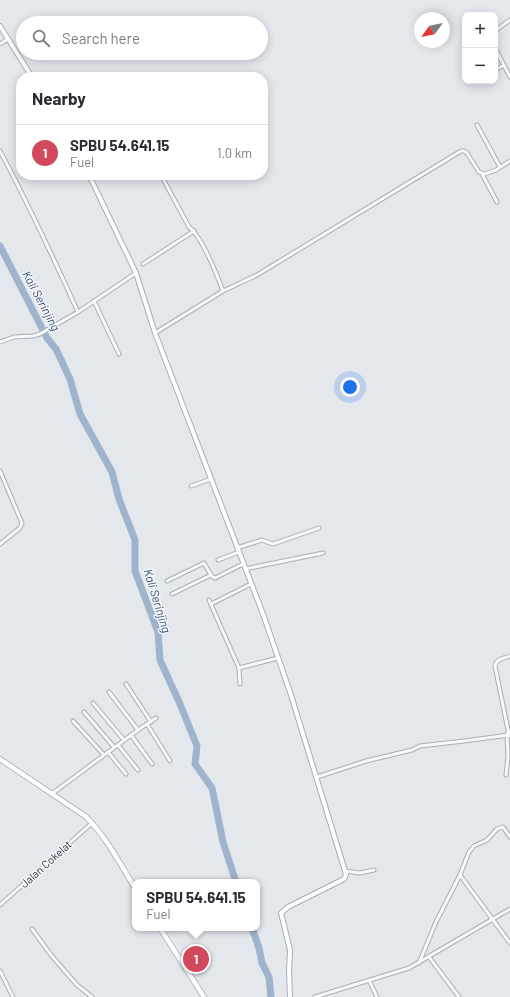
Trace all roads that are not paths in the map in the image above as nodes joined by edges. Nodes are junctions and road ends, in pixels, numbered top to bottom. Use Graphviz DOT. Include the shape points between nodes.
graph roads {
  1 [pos="510,20"];
  2 [pos="0,26"];
  3 [pos="498,29"];
  4 [pos="8,39"];
  5 [pos="0,44"];
  6 [pos="16,52"];
  7 [pos="498,54"];
  8 [pos="21,60"];
  9 [pos="504,65"];
  10 [pos="498,68"];
  11 [pos="29,72"];
  12 [pos="510,77"];
  13 [pos="477,125"];
  14 [pos="0,150"];
  15 [pos="510,161"];
  16 [pos="500,167"];
  17 [pos="482,174"];
  18 [pos="91,180"];
  19 [pos="164,180"];
  20 [pos="497,202"];
  21 [pos="194,231"];
  22 [pos="143,264"];
  23 [pos="136,273"];
  24 [pos="223,291"];
  25 [pos="94,301"];
  26 [pos="78,312"];
  27 [pos="155,332"];
  28 [pos="0,342"];
  29 [pos="119,354"];
  30 [pos="0,471"];
  31 [pos="211,479"];
  32 [pos="191,486"];
  33 [pos="320,528"];
  34 [pos="0,544"];
  35 [pos="238,550"];
  36 [pos="323,553"];
  37 [pos="218,560"];
  38 [pos="244,564"];
  39 [pos="245,569"];
  40 [pos="211,575"];
  41 [pos="167,582"];
  42 [pos="251,584"];
  43 [pos="172,594"];
  44 [pos="209,600"];
  45 [pos="211,604"];
  46 [pos="510,656"];
  47 [pos="278,658"];
  48 [pos="239,668"];
  49 [pos="126,684"];
  50 [pos="240,684"];
  51 [pos="109,692"];
  52 [pos="93,704"];
  53 [pos="84,712"];
  54 [pos="156,718"];
  55 [pos="73,721"];
  56 [pos="152,722"];
  57 [pos="147,724"];
  58 [pos="138,730"];
  59 [pos="131,735"];
  60 [pos="508,735"];
  61 [pos="124,740"];
  62 [pos="118,744"];
  63 [pos="114,748"];
  64 [pos="108,752"];
  65 [pos="104,755"];
  66 [pos="0,759"];
  67 [pos="170,761"];
  68 [pos="152,764"];
  69 [pos="138,770"];
  70 [pos="126,774"];
  71 [pos="506,775"];
  72 [pos="316,777"];
  73 [pos="53,793"];
  74 [pos="92,823"];
  75 [pos="510,837"];
  76 [pos="374,870"];
  77 [pos="345,871"];
  78 [pos="460,875"];
  79 [pos="132,883"];
  80 [pos="0,905"];
  81 [pos="510,910"];
  82 [pos="494,919"];
  83 [pos="32,929"];
  84 [pos="162,931"];
  85 [pos="510,944"];
  86 [pos="429,957"];
  87 [pos="419,963"];
  88 [pos="0,971"];
  89 [pos="368,980"];
  90 [pos="14,997"];
  91 [pos="92,997"];
  92 [pos="204,997"];
  93 [pos="290,997"];
  94 [pos="315,997"];
  95 [pos="377,997"];
  96 [pos="459,997"];
  1 -- 3 [label="street"];
  2 -- 4 [label="street"];
  4 -- 5 [label="street"];
  4 -- 6 [label="street"];
  7 -- 9 [label="street"];
  8 -- 11 [label="street"];
  9 -- 10 [label="street"];
  9 -- 12 [label="street"];
  13 -- 16 [label="street"];
  14 -- 26 [label="street" via="49,247"];
  15 -- 16 [label="street"];
  16 -- 17 [label="street"];
  17 -- 20 [label="street"];
  17 -- 24 [label="street" via="466,152 461,151 257,275"];
  18 -- 23 [label="street"];
  19 -- 21 [label="street" via="186,222"];
  21 -- 22 [label="street"];
  21 -- 24 [label="street"];
  23 -- 25 [label="street"];
  23 -- 27 [label="street"];
  24 -- 27 [label="street"];
  25 -- 26 [label="street"];
  25 -- 29 [label="street"];
  26 -- 28 [label="street" via="40,334 14,337"];
  27 -- 31 [label="street"];
  30 -- 34 [label="street" via="22,523 20,528"];
  31 -- 32 [label="street"];
  31 -- 35 [label="street"];
  33 -- 35 [label="street" via="273,544 262,540"];
  35 -- 37 [label="street"];
  35 -- 38 [label="street"];
  36 -- 39 [label="street"];
  38 -- 39 [label="street"];
  38 -- 40 [label="street" via="215,578"];
  39 -- 42 [label="street"];
  40 -- 41 [label="street" via="204,562"];
  40 -- 43 [label="street"];
  42 -- 45 [label="street"];
  42 -- 47 [label="street"];
  44 -- 45 [label="street"];
  45 -- 48 [label="street"];
  46 -- 60 [label="street" via="499,660 495,666"];
  47 -- 48 [label="street"];
  47 -- 72 [label="street"];
  48 -- 50 [label="street"];
  49 -- 56 [label="street"];
  51 -- 58 [label="street"];
  52 -- 61 [label="street"];
  53 -- 63 [label="street"];
  54 -- 56 [label="street"];
  55 -- 65 [label="street"];
  56 -- 57 [label="street"];
  57 -- 58 [label="street"];
  57 -- 67 [label="street"];
  58 -- 59 [label="street"];
  59 -- 61 [label="street"];
  59 -- 68 [label="street"];
  60 -- 71 [label="street"];
  60 -- 72 [label="street" via="420,746"];
  61 -- 62 [label="street"];
  62 -- 63 [label="street"];
  62 -- 69 [label="street"];
  63 -- 64 [label="street"];
  64 -- 65 [label="street"];
  64 -- 70 [label="street"];
  65 -- 73 [label="street"];
  66 -- 73 [label="main road"];
  72 -- 77 [label="street"];
  73 -- 74 [label="main road"];
  74 -- 79 [label="main road"];
  74 -- 80 [label="street, Jalan Cokelat"];
  75 -- 78 [label="street" via="501,827 487,840 474,846"];
  76 -- 77 [label="street" via="360,873"];
  77 -- 93 [label="street" via="344,879 281,913 290,950"];
  78 -- 82 [label="street"];
  78 -- 87 [label="street"];
  81 -- 82 [label="street"];
  82 -- 85 [label="street"];
  82 -- 86 [label="street"];
  83 -- 91 [label="street" via="51,956 77,985"];
  84 -- 92 [label="main road"];
  86 -- 87 [label="street"];
  86 -- 96 [label="street"];
  87 -- 89 [label="street"];
  88 -- 90 [label="street"];
  89 -- 94 [label="street"];
  89 -- 95 [label="street"];
}
